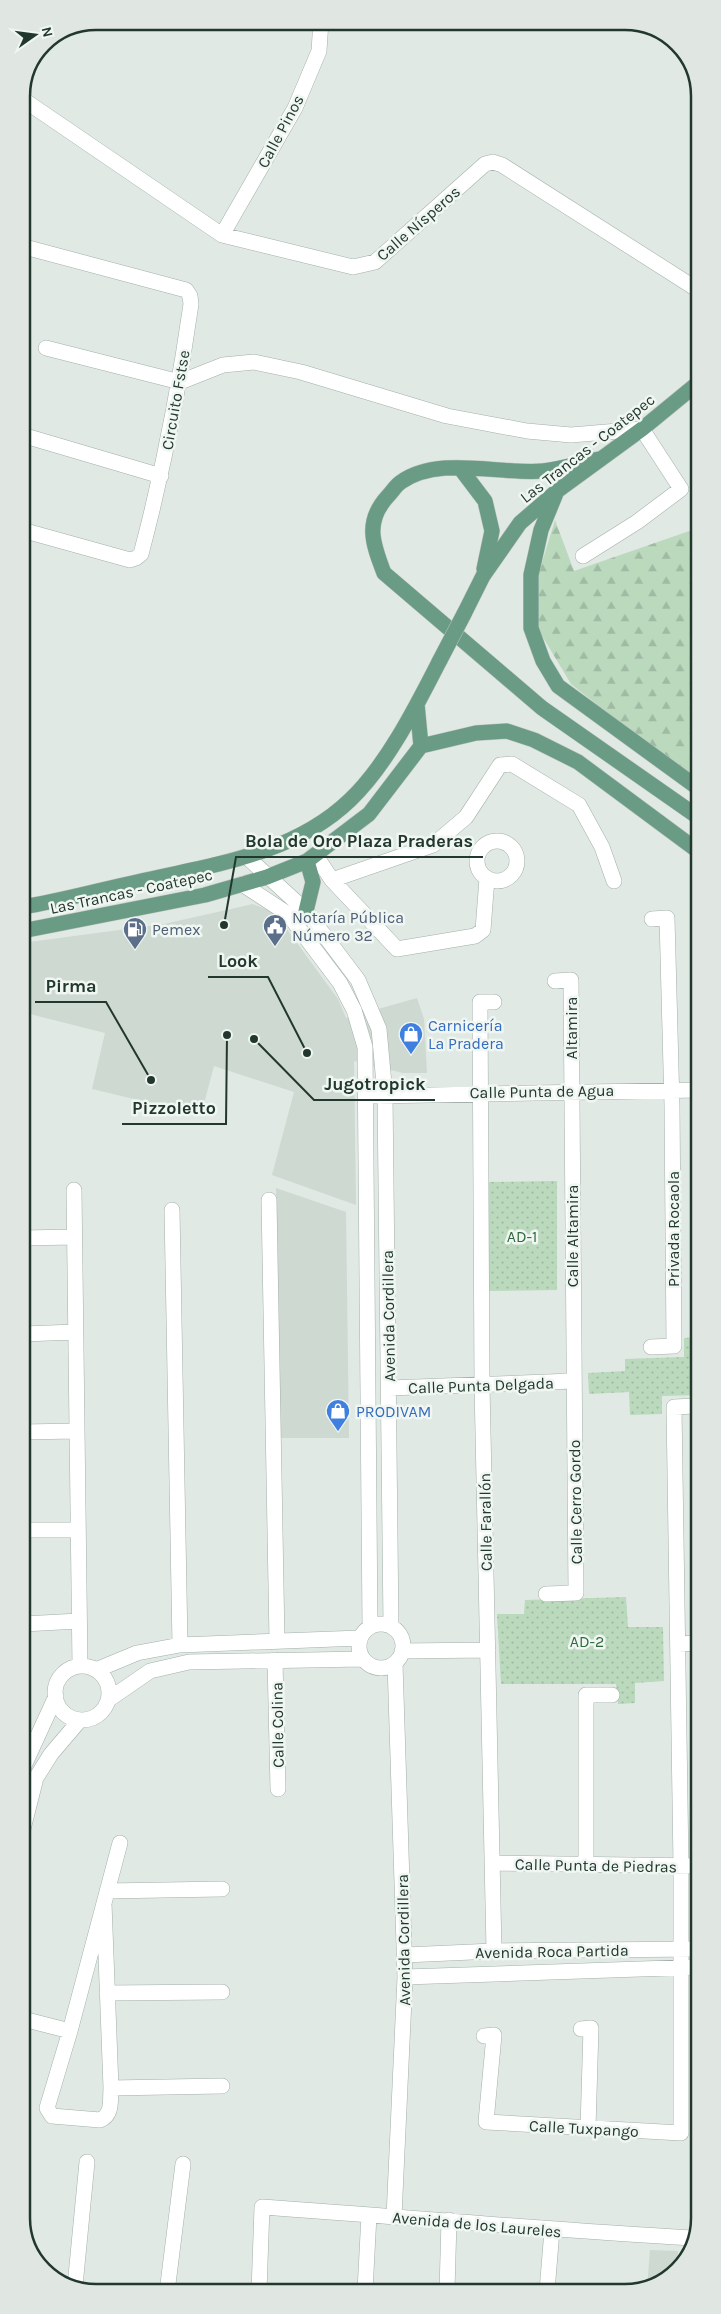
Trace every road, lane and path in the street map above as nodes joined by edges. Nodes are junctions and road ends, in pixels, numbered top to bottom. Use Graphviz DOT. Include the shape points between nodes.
graph roads {
  1 [pos="320,30"];
  2 [pos="30,104"];
  3 [pos="222,236"];
  4 [pos="30,248"];
  5 [pos="691,286"];
  6 [pos="46,348"];
  7 [pos="180,382"];
  8 [pos="691,389"];
  9 [pos="642,429"];
  10 [pos="30,437"];
  11 [pos="599,459"];
  12 [pos="460,468"];
  13 [pos="161,476"];
  14 [pos="557,491"];
  15 [pos="30,532"];
  16 [pos="584,556"];
  17 [pos="483,576"];
  18 [pos="417,704"];
  19 [pos="421,746"];
  20 [pos="691,783"];
  21 [pos="350,800"];
  22 [pos="691,809"];
  23 [pos="369,814"];
  24 [pos="691,846"];
  25 [pos="247,857"];
  26 [pos="312,859"];
  27 [pos="267,876"];
  28 [pos="487,878"];
  29 [pos="332,880"];
  30 [pos="614,881"];
  31 [pos="242,884"];
  32 [pos="30,905"];
  33 [pos="306,911"];
  34 [pos="652,919"];
  35 [pos="30,929"];
  36 [pos="555,981"];
  37 [pos="494,1002"];
  38 [pos="672,1089"];
  39 [pos="691,1090"];
  40 [pos="572,1091"];
  41 [pos="480,1092"];
  42 [pos="385,1095"];
  43 [pos="366,1096"];
  44 [pos="74,1190"];
  45 [pos="269,1200"];
  46 [pos="172,1210"];
  47 [pos="74,1237"];
  48 [pos="30,1238"];
  49 [pos="76,1332"];
  50 [pos="30,1334"];
  51 [pos="651,1347"];
  52 [pos="573,1381"];
  53 [pos="482,1385"];
  54 [pos="389,1388"];
  55 [pos="691,1406"];
  56 [pos="30,1432"];
  57 [pos="77,1432"];
  58 [pos="30,1530"];
  59 [pos="78,1530"];
  60 [pos="546,1594"];
  61 [pos="80,1621"];
  62 [pos="30,1624"];
  63 [pos="391,1626"];
  64 [pos="365,1633"];
  65 [pos="277,1641"];
  66 [pos="232,1643"];
  67 [pos="691,1643"];
  68 [pos="678,1644"];
  69 [pos="180,1645"];
  70 [pos="488,1650"];
  71 [pos="399,1657"];
  72 [pos="363,1659"];
  73 [pos="276,1660"];
  74 [pos="232,1661"];
  75 [pos="80,1666"];
  76 [pos="96,1670"];
  77 [pos="612,1695"];
  78 [pos="56,1696"];
  79 [pos="108,1700"];
  80 [pos="80,1720"];
  81 [pos="30,1753"];
  82 [pos="278,1789"];
  83 [pos="30,1802"];
  84 [pos="120,1843"];
  85 [pos="492,1863"];
  86 [pos="586,1866"];
  87 [pos="681,1866"];
  88 [pos="691,1866"];
  89 [pos="222,1890"];
  90 [pos="105,1897"];
  91 [pos="680,1949"];
  92 [pos="691,1949"];
  93 [pos="494,1951"];
  94 [pos="404,1955"];
  95 [pos="680,1967"];
  96 [pos="691,1967"];
  97 [pos="405,1977"];
  98 [pos="222,1992"];
  99 [pos="107,1993"];
  100 [pos="30,2021"];
  101 [pos="581,2029"];
  102 [pos="70,2031"];
  103 [pos="484,2036"];
  104 [pos="222,2086"];
  105 [pos="111,2088"];
  106 [pos="588,2128"];
  107 [pos="87,2162"];
  108 [pos="183,2164"];
  109 [pos="369,2215"];
  110 [pos="394,2216"];
  111 [pos="449,2220"];
  112 [pos="552,2230"];
  113 [pos="687,2238"];
  114 [pos="76,2281"];
  115 [pos="168,2284"];
  116 [pos="259,2284"];
  117 [pos="365,2284"];
  118 [pos="447,2284"];
  119 [pos="548,2284"];
  1 -- 3 [label="street, Calle Pinos" via="319,52 295,108"];
  2 -- 3 [label="street, Calle Nísperos"];
  3 -- 5 [label="street, Calle Nísperos" via="353,267 375,262 485,164 493,162"];
  4 -- 7 [label="street, Circuito Fstse" via="186,290 191,304"];
  6 -- 7 [label="street"];
  7 -- 9 [label="street" via="223,364 254,362 301,372 447,416 527,431 571,435"];
  7 -- 13 [label="street, Circuito Fstse"];
  8 -- 9 [label="main road, Las Trancas - Coatepec"];
  9 -- 11 [label="main road, Las Trancas - Coatepec"];
  9 -- 16 [label="street" via="681,490"];
  10 -- 13 [label="street"];
  11 -- 12 [label="main road" via="542,471"];
  11 -- 14 [label="main road, Las Trancas - Coatepec"];
  12 -- 17 [label="main road" via="485,501 492,530"];
  12 -- 22 [label="main road" via="420,472 400,482 380,504 372,523 373,544 384,573 542,708"];
  13 -- 15 [label="street, Circuito Fstse" via="140,554 136,558 130,560"];
  14 -- 17 [label="main road, Las Trancas - Coatepec" via="520,523"];
  14 -- 20 [label="main road" via="541,530 530,575 531,628 543,661 558,686"];
  17 -- 18 [label="main road, Las Trancas - Coatepec, bridge"];
  18 -- 19 [label="main road"];
  18 -- 21 [label="main road, Las Trancas - Coatepec" via="381,762"];
  19 -- 23 [label="main road, Las Trancas - Coatepec"];
  19 -- 24 [label="main road" via="507,731 534,740 578,762"];
  21 -- 23 [label="main road" via="358,800 366,806"];
  21 -- 25 [label="main road, Las Trancas - Coatepec" via="319,824"];
  23 -- 26 [label="main road, Las Trancas - Coatepec"];
  25 -- 27 [label="street, Avenida Cordillera"];
  25 -- 32 [label="main road, Las Trancas - Coatepec"];
  26 -- 27 [label="main road, Las Trancas - Coatepec"];
  26 -- 29 [label="street"];
  26 -- 33 [label="main road" via="313,882"];
  27 -- 31 [label="main road, Las Trancas - Coatepec"];
  27 -- 33 [label="street, Avenida Cordillera"];
  28 -- 29 [label="street" via="483,930 476,936 397,949"];
  29 -- 30 [label="street" via="433,845 466,816 500,765 512,764 580,805 602,847"];
  31 -- 35 [label="main road, Las Trancas - Coatepec"];
  31 -- 43 [label="street, Avenida Cordillera" via="288,914 340,983 354,1010 364,1047"];
  33 -- 42 [label="street, Avenida Cordillera" via="358,980 379,1029"];
  34 -- 38 [label="street" via="667,918"];
  36 -- 40 [label="street, Altamira" via="571,980"];
  37 -- 41 [label="street, Calle Farallón" via="480,1002"];
  38 -- 39 [label="street, Calle Punta de Agua"];
  38 -- 40 [label="street, Calle Punta de Agua"];
  38 -- 51 [label="street, Privada Rocaola" via="674,1346"];
  40 -- 41 [label="street, Calle Punta de Agua"];
  40 -- 52 [label="street, Calle Altamira"];
  41 -- 42 [label="street, Calle Punta de Agua"];
  41 -- 53 [label="street, Calle Farallón"];
  42 -- 43 [label="street"];
  42 -- 54 [label="street, Avenida Cordillera"];
  43 -- 64 [label="street, Avenida Cordillera"];
  44 -- 47 [label="street"];
  45 -- 65 [label="street"];
  46 -- 69 [label="street"];
  47 -- 48 [label="street"];
  47 -- 49 [label="street"];
  49 -- 50 [label="street"];
  49 -- 57 [label="street"];
  52 -- 53 [label="street, Calle Punta Delgada"];
  52 -- 60 [label="street, Calle Cerro Gordo" via="576,1593"];
  53 -- 54 [label="street, Calle Punta Delgada"];
  53 -- 70 [label="street, Calle Farallón"];
  54 -- 63 [label="street, Avenida Cordillera"];
  55 -- 68 [label="street" via="674,1407"];
  56 -- 57 [label="street"];
  57 -- 59 [label="street"];
  58 -- 59 [label="street"];
  59 -- 61 [label="street"];
  61 -- 62 [label="street"];
  61 -- 75 [label="street"];
  63 -- 64 [label="street" via="376,1624"];
  63 -- 71 [label="street" via="401,1637"];
  64 -- 65 [label="street"];
  64 -- 72 [label="street" via="360,1653"];
  65 -- 66 [label="street"];
  66 -- 69 [label="street"];
  66 -- 74 [label="street"];
  67 -- 68 [label="street"];
  68 -- 87 [label="street"];
  69 -- 76 [label="street" via="137,1653"];
  70 -- 71 [label="street"];
  70 -- 85 [label="street, Calle Farallón"];
  71 -- 72 [label="street" via="389,1667 374,1667"];
  71 -- 94 [label="street, Avenida Cordillera"];
  72 -- 73 [label="street"];
  73 -- 74 [label="street"];
  73 -- 82 [label="street, Calle Colina"];
  74 -- 79 [label="street" via="189,1662 150,1671"];
  75 -- 76 [label="street"];
  75 -- 78 [label="street" via="72,1668 59,1679"];
  76 -- 79 [label="street" via="107,1682"];
  77 -- 86 [label="street" via="586,1695"];
  78 -- 80 [label="street" via="64,1712"];
  78 -- 81 [label="street"];
  79 -- 80 [label="street" via="98,1715"];
  80 -- 83 [label="street" via="51,1754 36,1778"];
  84 -- 90 [label="street"];
  85 -- 86 [label="street, Calle Punta de Piedras"];
  85 -- 93 [label="street, Calle Farallón"];
  86 -- 87 [label="street, Calle Punta de Piedras"];
  87 -- 88 [label="street, Calle Punta de Piedras"];
  87 -- 91 [label="street"];
  89 -- 90 [label="street"];
  90 -- 99 [label="street"];
  90 -- 102 [label="street"];
  91 -- 92 [label="street, Avenida Roca Partida"];
  91 -- 93 [label="street, Avenida Roca Partida"];
  91 -- 95 [label="street"];
  93 -- 94 [label="street, Avenida Roca Partida"];
  94 -- 97 [label="street, Avenida Cordillera"];
  95 -- 96 [label="street, Avenida Roca Partida"];
  95 -- 97 [label="street, Avenida Roca Partida"];
  95 -- 106 [label="street, Calle Tuxpango" via="681,2133"];
  97 -- 110 [label="street, Avenida Cordillera"];
  98 -- 99 [label="street"];
  99 -- 105 [label="street"];
  100 -- 102 [label="street"];
  101 -- 106 [label="street" via="591,2028"];
  102 -- 105 [label="street" via="48,2113 52,2116 106,2118 110,2113"];
  103 -- 106 [label="street, Calle Tuxpango" via="494,2035 486,2122"];
  104 -- 105 [label="street"];
  107 -- 114 [label="street"];
  108 -- 115 [label="street"];
  109 -- 110 [label="street, Avenida de los Laureles"];
  109 -- 116 [label="street, Avenida de los Laureles" via="262,2207"];
  109 -- 117 [label="street"];
  110 -- 111 [label="street, Avenida de los Laureles"];
  111 -- 112 [label="street, Avenida de los Laureles"];
  111 -- 118 [label="street"];
  112 -- 113 [label="street, Avenida de los Laureles"];
  112 -- 119 [label="street"];
}
